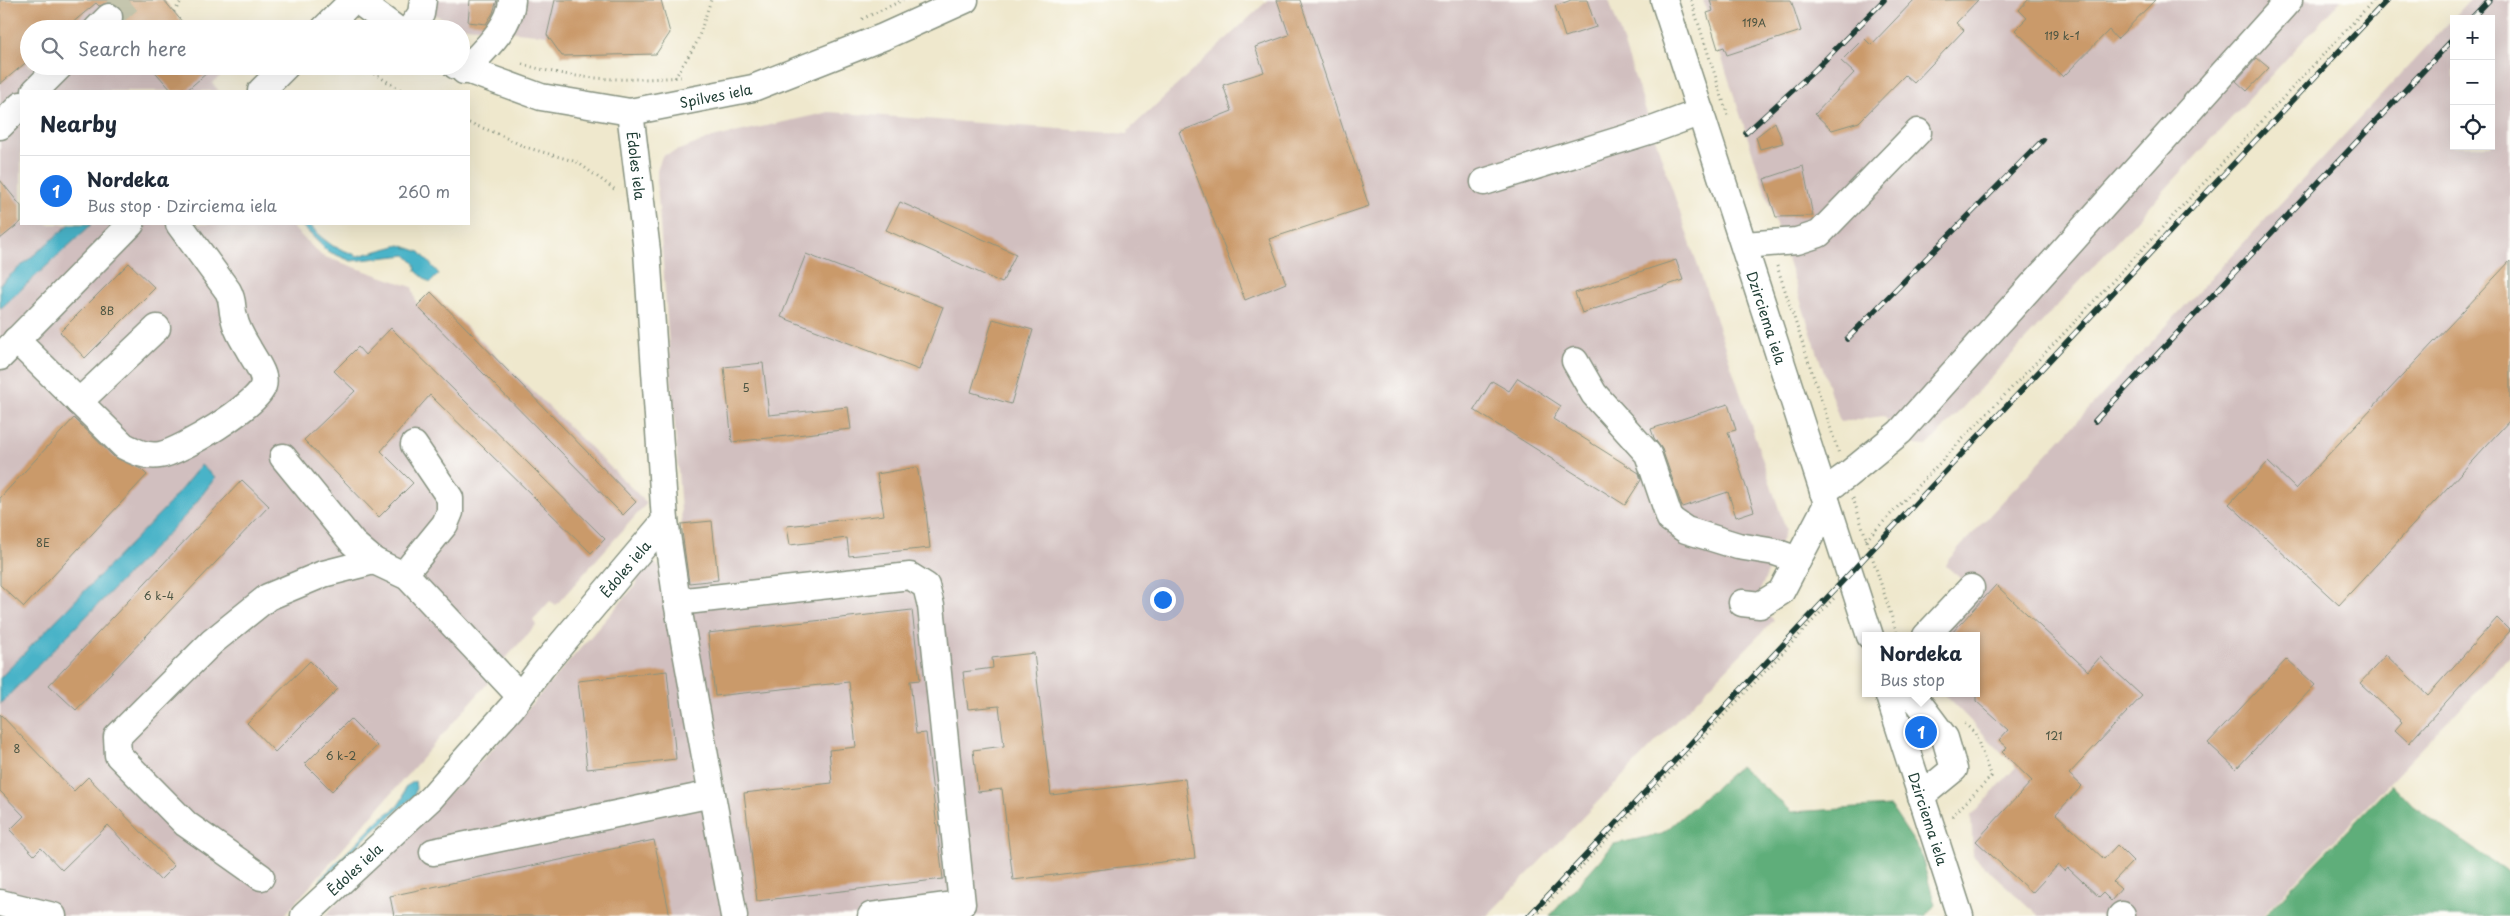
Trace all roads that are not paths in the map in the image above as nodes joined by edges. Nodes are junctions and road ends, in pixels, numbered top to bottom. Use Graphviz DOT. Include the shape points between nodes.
graph roads {
  1 [pos="353,0"];
  2 [pos="357,0"];
  3 [pos="423,0"];
  4 [pos="512,0"];
  5 [pos="965,0"];
  6 [pos="1664,0"];
  7 [pos="2289,0"];
  8 [pos="333,20"];
  9 [pos="384,20"];
  10 [pos="417,20"];
  11 [pos="470,61"];
  12 [pos="470,72"];
  13 [pos="51,75"];
  14 [pos="277,75"];
  15 [pos="36,90"];
  16 [pos="262,90"];
  17 [pos="20,106"];
  18 [pos="630,112"];
  19 [pos="1701,112"];
  20 [pos="0,126"];
  21 [pos="1918,132"];
  22 [pos="1484,182"];
  23 [pos="130,225"];
  24 [pos="180,225"];
  25 [pos="1744,245"];
  26 [pos="157,328"];
  27 [pos="8,349"];
  28 [pos="1575,361"];
  29 [pos="80,402"];
  30 [pos="414,445"];
  31 [pos="283,457"];
  32 [pos="1825,498"];
  33 [pos="665,521"];
  34 [pos="1798,560"];
  35 [pos="374,561"];
  36 [pos="408,577"];
  37 [pos="1971,588"];
  38 [pos="677,602"];
  39 [pos="1742,603"];
  40 [pos="1869,632"];
  41 [pos="1930,632"];
  42 [pos="520,696"];
  43 [pos="1889,697"];
  44 [pos="1914,697"];
  45 [pos="712,794"];
  46 [pos="1921,796"];
  47 [pos="433,852"];
  48 [pos="261,877"];
  49 [pos="0,903"];
  50 [pos="53,916"];
  51 [pos="304,916"];
  52 [pos="734,916"];
  53 [pos="871,916"];
  54 [pos="1960,916"];
  1 -- 8 [label="street"];
  2 -- 9 [label="street"];
  3 -- 10 [label="street"];
  4 -- 11 [label="street" via="511,13 485,49"];
  5 -- 18 [label="street, Spilves iela" via="883,37 753,88"];
  6 -- 19 [label="street, Dzirciema iela"];
  7 -- 32 [label="street" via="1900,432 1846,476"];
  12 -- 18 [label="street, Spilves iela" via="541,97"];
  13 -- 15 [label="street"];
  14 -- 16 [label="street"];
  17 -- 20 [label="street"];
  18 -- 33 [label="street, Ēdoles iela" via="647,251"];
  19 -- 22 [label="street"];
  19 -- 25 [label="street, Dzirciema iela"];
  21 -- 25 [label="street" via="1818,234 1797,242"];
  23 -- 27 [label="street"];
  24 -- 29 [label="street" via="234,303 233,315 263,376 263,386 223,423 176,451 160,455 145,456 124,446"];
  25 -- 32 [label="street, Dzirciema iela"];
  26 -- 29 [label="street"];
  27 -- 29 [label="street"];
  28 -- 34 [label="street" via="1594,394 1648,454 1670,519 1686,530"];
  30 -- 36 [label="street" via="450,498 450,512 445,524 410,567"];
  31 -- 35 [label="street" via="353,543"];
  32 -- 34 [label="street"];
  32 -- 40 [label="street, Dzirciema iela"];
  33 -- 38 [label="street"];
  33 -- 42 [label="street, Ēdoles iela"];
  34 -- 39 [label="street" via="1781,592 1771,600 1760,605"];
  35 -- 36 [label="street"];
  35 -- 48 [label="street" via="323,574 268,598 212,642 117,737 118,755 186,824"];
  36 -- 42 [label="street"];
  37 -- 41 [label="street"];
  38 -- 45 [label="street"];
  38 -- 53 [label="street" via="910,576 926,586 962,904"];
  42 -- 51 [label="street, Ēdoles iela" via="430,798"];
  43 -- 46 [label="street, Dzirciema iela"];
  44 -- 46 [label="street" via="1945,738 1954,769"];
  45 -- 47 [label="street"];
  45 -- 52 [label="street"];
  46 -- 54 [label="street, Dzirciema iela"];
  49 -- 50 [label="street"];
}
